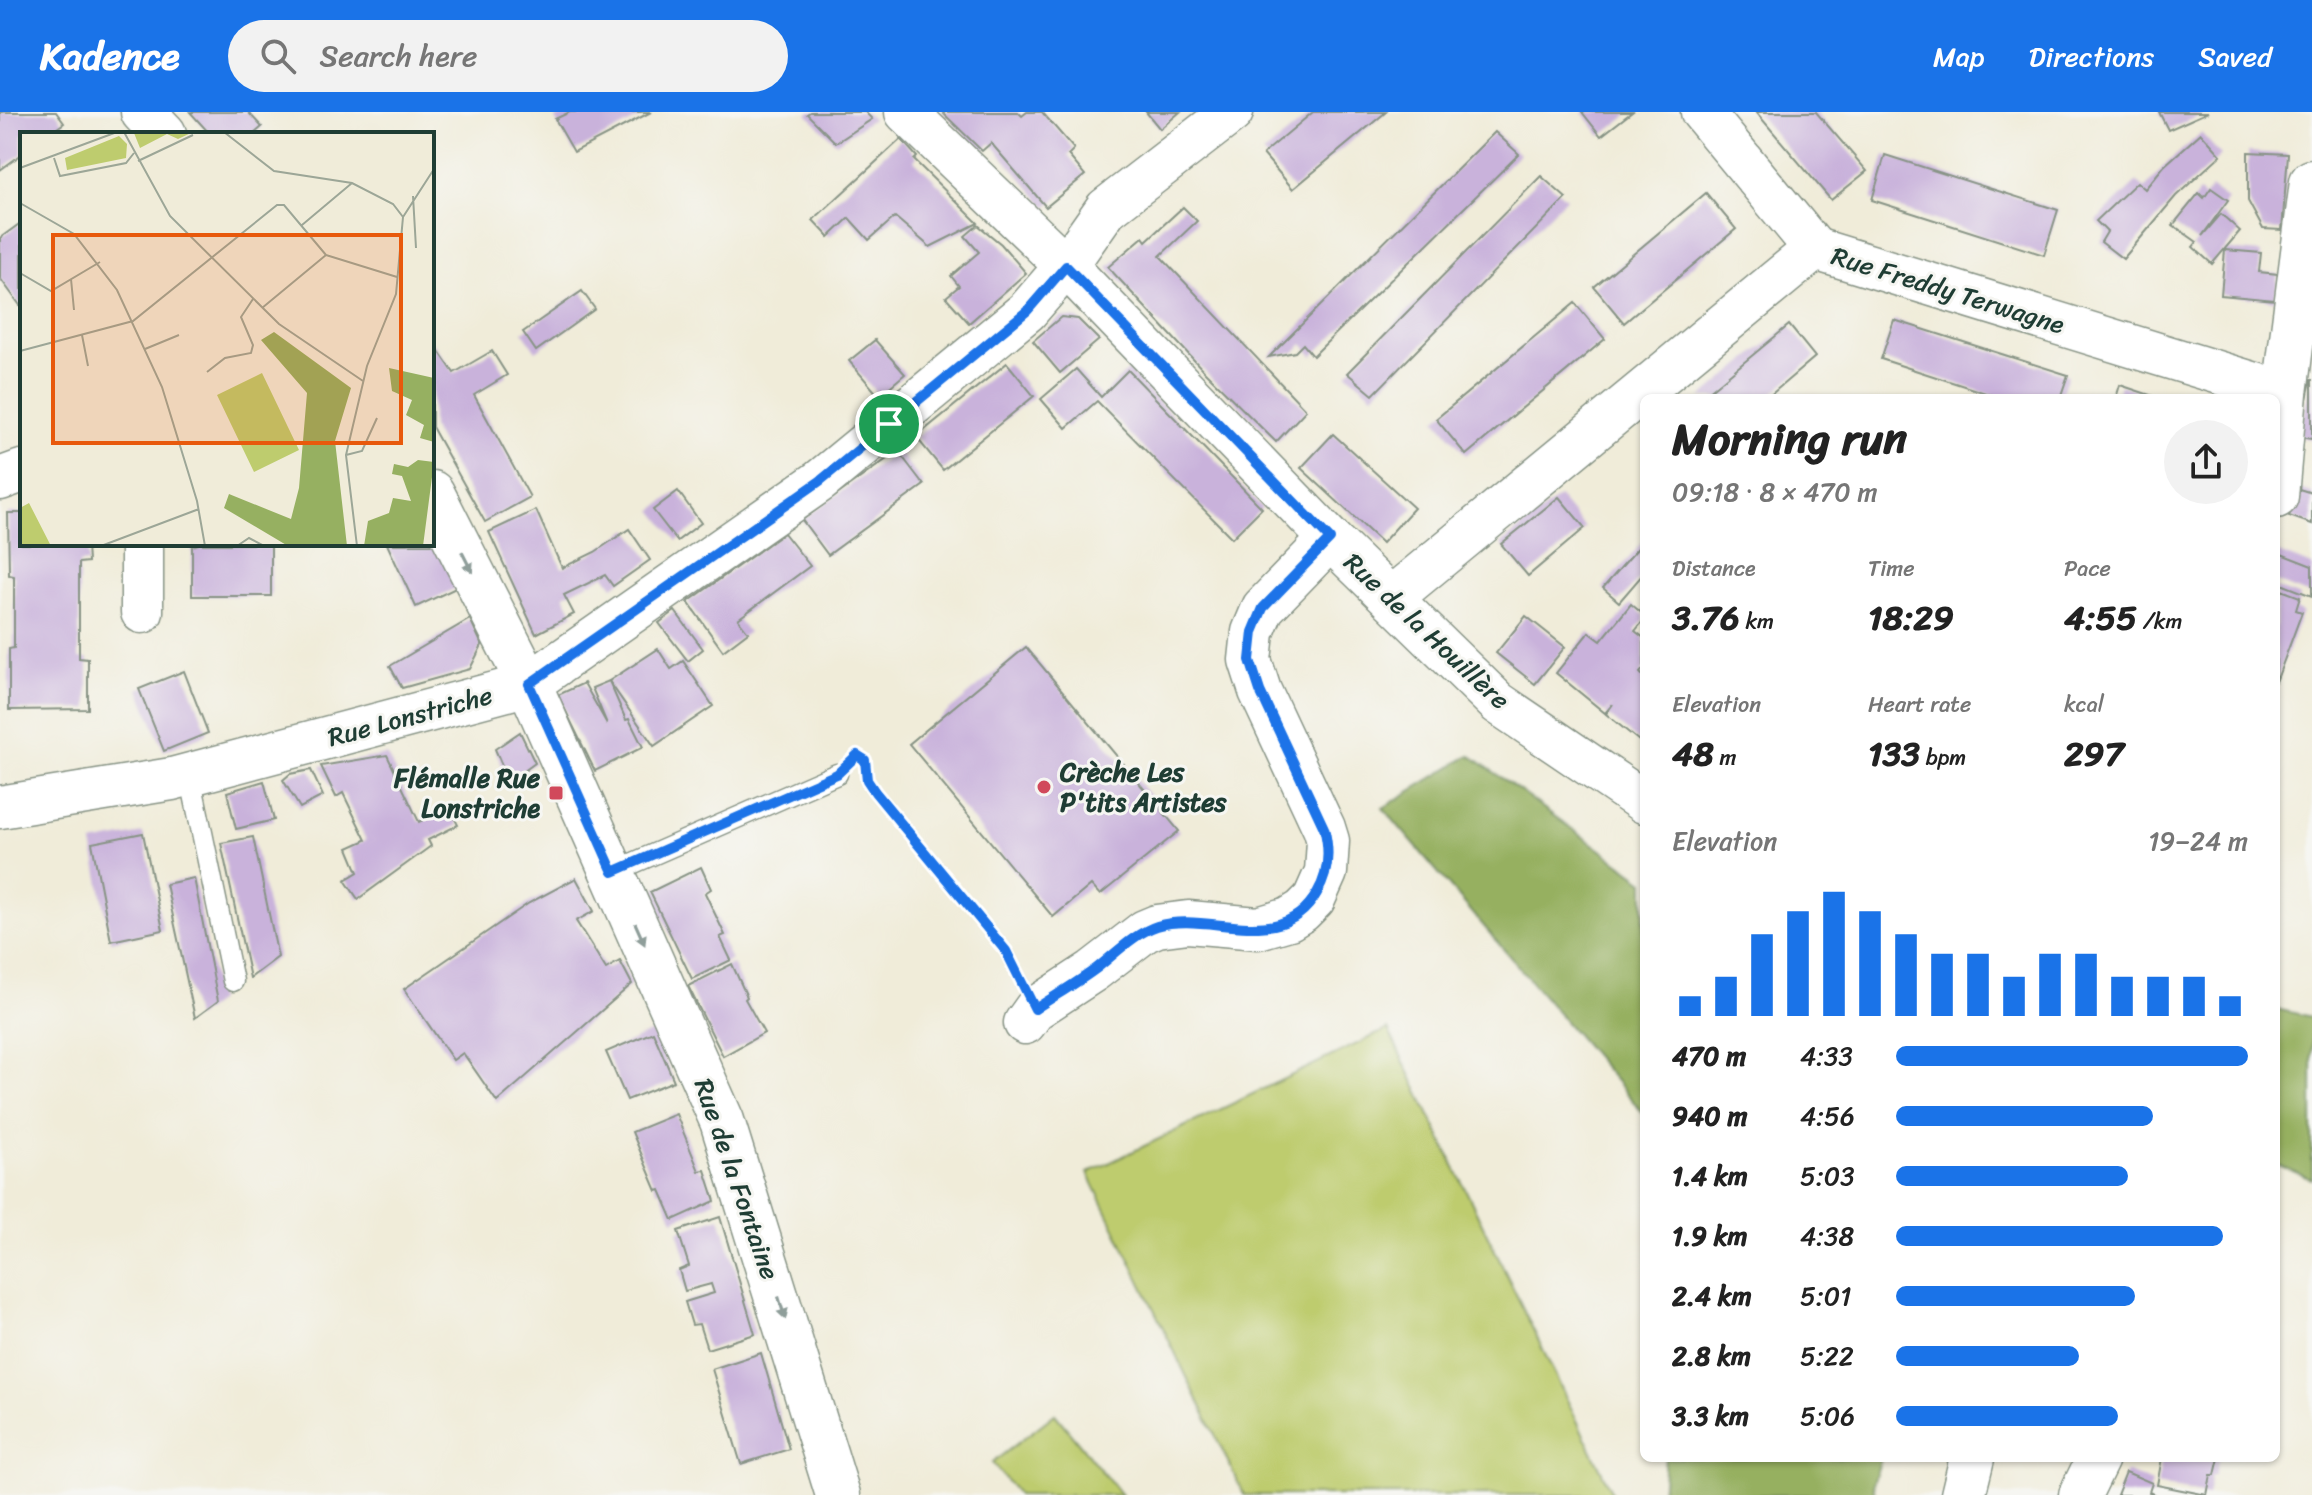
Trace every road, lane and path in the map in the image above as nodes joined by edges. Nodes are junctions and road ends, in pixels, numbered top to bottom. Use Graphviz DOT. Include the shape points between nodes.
graph roads {
  1 [pos="143,112"];
  2 [pos="906,112"];
  3 [pos="1232,112"];
  4 [pos="1702,112"];
  5 [pos="162,132"];
  6 [pos="2312,182"];
  7 [pos="1815,249"];
  8 [pos="1066,266"];
  9 [pos="2285,393"];
  10 [pos="2280,450"];
  11 [pos="20,472"];
  12 [pos="0,479"];
  13 [pos="434,497"];
  14 [pos="1330,539"];
  15 [pos="142,546"];
  16 [pos="1391,598"];
  17 [pos="142,612"];
  18 [pos="529,684"];
  19 [pos="837,774"];
  20 [pos="190,775"];
  21 [pos="1640,799"];
  22 [pos="0,807"];
  23 [pos="613,872"];
  24 [pos="233,981"];
  25 [pos="1030,1016"];
  26 [pos="1971,1462"];
  27 [pos="2096,1462"];
  28 [pos="838,1495"];
  29 [pos="1963,1495"];
  30 [pos="2080,1495"];
  1 -- 5 [label="street"];
  2 -- 8 [label="street, Rue de la Houillère"];
  3 -- 8 [label="street, Rue Lonstriche" via="1106,209"];
  4 -- 7 [label="street"];
  6 -- 9 [label="street"];
  7 -- 9 [label="street, Rue Freddy Terwagne"];
  7 -- 16 [label="street, Rue Freddy Terwagne"];
  8 -- 14 [label="street, Rue de la Houillère"];
  8 -- 18 [label="street, Rue Lonstriche" via="1027,311 820,481"];
  9 -- 10 [label="street"];
  11 -- 12 [label="street"];
  13 -- 18 [label="street, Rue de la Fontaine, one-way"];
  14 -- 16 [label="street, Rue de la Houillère"];
  14 -- 25 [label="street, Rue de la Houillère" via="1263,608 1250,660 1328,841 1326,872 1314,899 1289,919 1258,928 1188,922 1157,926"];
  15 -- 17 [label="street"];
  16 -- 21 [label="street, Rue de la Houillère" via="1498,703"];
  18 -- 20 [label="street, Rue Lonstriche"];
  18 -- 23 [label="street, Rue de la Fontaine"];
  19 -- 23 [label="lane"];
  19 -- 25 [label="path" via="857,755 865,760 867,780 875,792 1006,951"];
  20 -- 22 [label="street, Rue Lonstriche"];
  20 -- 24 [label="lane"];
  23 -- 28 [label="street, Rue de la Fontaine, one-way" via="722,1121"];
  26 -- 29 [label="street"];
  27 -- 30 [label="street"];
}
